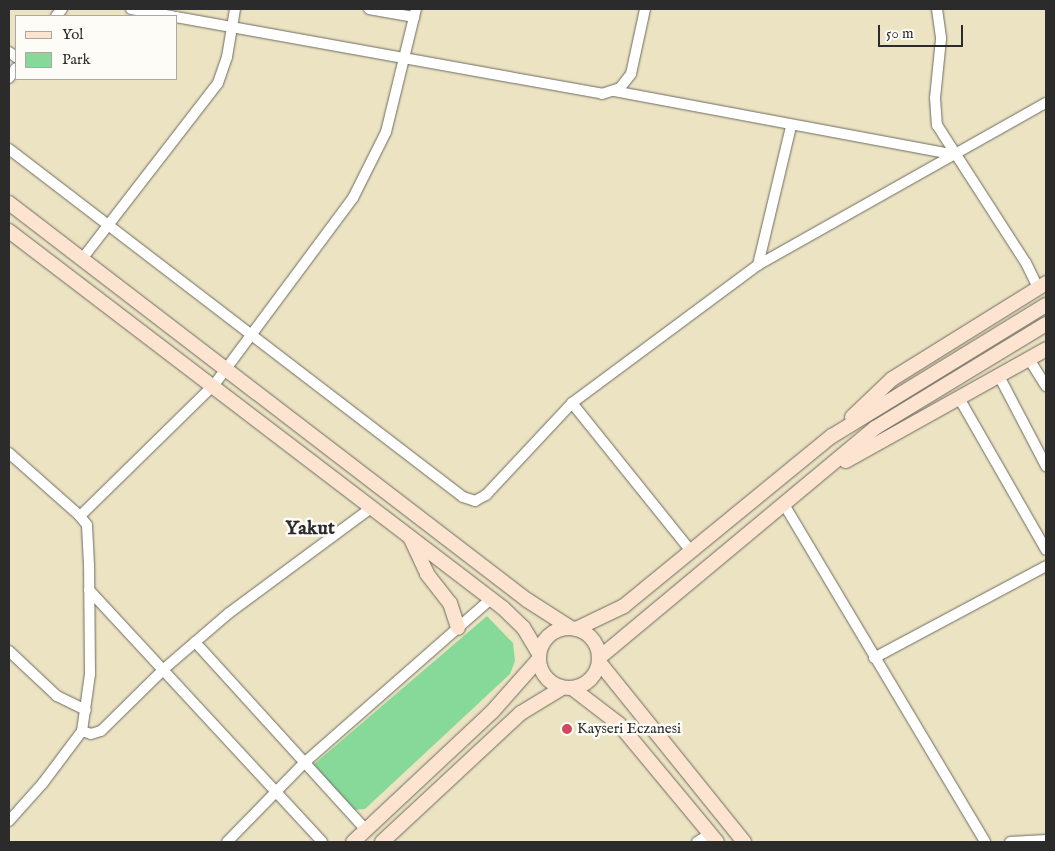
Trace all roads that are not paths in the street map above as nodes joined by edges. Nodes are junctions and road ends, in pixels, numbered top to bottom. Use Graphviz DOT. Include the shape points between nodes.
graph roads {
  1 [pos="131,9"];
  2 [pos="235,9"];
  3 [pos="369,9"];
  4 [pos="645,9"];
  5 [pos="937,9"];
  6 [pos="415,13"];
  7 [pos="166,15"];
  8 [pos="178,17"];
  9 [pos="232,27"];
  10 [pos="405,60"];
  11 [pos="614,91"];
  12 [pos="1046,103"];
  13 [pos="791,126"];
  14 [pos="9,149"];
  15 [pos="956,155"];
  16 [pos="9,203"];
  17 [pos="108,225"];
  18 [pos="9,231"];
  19 [pos="82,259"];
  20 [pos="758,265"];
  21 [pos="1042,285"];
  22 [pos="1046,305"];
  23 [pos="1046,324"];
  24 [pos="251,335"];
  25 [pos="1046,349"];
  26 [pos="1029,359"];
  27 [pos="226,369"];
  28 [pos="999,376"];
  29 [pos="214,385"];
  30 [pos="1046,386"];
  31 [pos="959,398"];
  32 [pos="572,403"];
  33 [pos="832,436"];
  34 [pos="9,453"];
  35 [pos="1046,466"];
  36 [pos="821,474"];
  37 [pos="785,506"];
  38 [pos="372,507"];
  39 [pos="80,516"];
  40 [pos="409,536"];
  41 [pos="690,550"];
  42 [pos="1046,550"];
  43 [pos="1046,566"];
  44 [pos="89,590"];
  45 [pos="491,599"];
  46 [pos="458,628"];
  47 [pos="573,628"];
  48 [pos="196,642"];
  49 [pos="9,650"];
  50 [pos="539,657"];
  51 [pos="874,658"];
  52 [pos="599,660"];
  53 [pos="165,668"];
  54 [pos="567,688"];
  55 [pos="86,710"];
  56 [pos="82,731"];
  57 [pos="304,763"];
  58 [pos="276,792"];
  59 [pos="9,822"];
  60 [pos="366,830"];
  61 [pos="713,838"];
  62 [pos="1046,840"];
  63 [pos="227,842"];
  64 [pos="322,842"];
  65 [pos="353,842"];
  66 [pos="382,842"];
  67 [pos="697,842"];
  68 [pos="744,842"];
  69 [pos="985,842"];
  70 [pos="1010,842"];
  1 -- 7 [label="street"];
  2 -- 9 [label="street"];
  3 -- 6 [label="street"];
  4 -- 11 [label="street" via="631,74"];
  5 -- 15 [label="street" via="941,39 935,98 937,125"];
  6 -- 10 [label="street"];
  8 -- 9 [label="street"];
  9 -- 10 [label="street"];
  9 -- 17 [label="street" via="218,83"];
  10 -- 11 [label="street" via="602,94"];
  10 -- 24 [label="street" via="386,132 362,182"];
  11 -- 13 [label="street"];
  12 -- 15 [label="street"];
  13 -- 15 [label="street"];
  13 -- 20 [label="street"];
  14 -- 17 [label="street"];
  15 -- 20 [label="street"];
  15 -- 21 [label="street"];
  16 -- 19 [label="street"];
  17 -- 19 [label="street"];
  17 -- 24 [label="street"];
  18 -- 29 [label="street"];
  19 -- 27 [label="street"];
  20 -- 32 [label="street"];
  21 -- 33 [label="street" via="892,379"];
  22 -- 33 [label="street"];
  23 -- 36 [label="street" via="875,428"];
  24 -- 27 [label="street"];
  24 -- 32 [label="street" via="471,501 486,495"];
  25 -- 26 [label="street"];
  26 -- 28 [label="street"];
  26 -- 30 [label="street"];
  27 -- 29 [label="street"];
  27 -- 47 [label="street" via="527,600"];
  28 -- 31 [label="street"];
  28 -- 35 [label="street"];
  29 -- 38 [label="street"];
  29 -- 39 [label="street"];
  31 -- 36 [label="street"];
  31 -- 42 [label="street"];
  32 -- 41 [label="street"];
  33 -- 41 [label="street"];
  34 -- 39 [label="street"];
  36 -- 37 [label="street"];
  37 -- 51 [label="street"];
  37 -- 52 [label="street"];
  38 -- 40 [label="street"];
  38 -- 48 [label="street" via="229,613"];
  39 -- 44 [label="street" via="88,530"];
  40 -- 45 [label="street"];
  40 -- 46 [label="street" via="427,574 450,602"];
  41 -- 47 [label="street" via="624,606"];
  43 -- 51 [label="street"];
  44 -- 53 [label="street"];
  44 -- 55 [label="street" via="90,674"];
  45 -- 46 [label="street"];
  45 -- 50 [label="street" via="516,619"];
  46 -- 57 [label="street"];
  47 -- 50 [label="street" via="550,634"];
  47 -- 52 [label="street" via="595,642"];
  48 -- 53 [label="street"];
  48 -- 57 [label="street"];
  49 -- 55 [label="street" via="57,696"];
  50 -- 54 [label="street" via="546,678"];
  50 -- 60 [label="street" via="492,712"];
  51 -- 69 [label="street"];
  52 -- 54 [label="street" via="589,680"];
  52 -- 68 [label="street"];
  53 -- 56 [label="street" via="101,731 91,734"];
  53 -- 58 [label="street"];
  54 -- 61 [label="street" via="619,724"];
  54 -- 66 [label="street" via="521,713"];
  55 -- 56 [label="street"];
  56 -- 59 [label="street"];
  57 -- 58 [label="street"];
  57 -- 60 [label="street"];
  58 -- 63 [label="street"];
  58 -- 64 [label="street"];
  60 -- 65 [label="street"];
  61 -- 67 [label="street"];
  62 -- 70 [label="street"];
}
